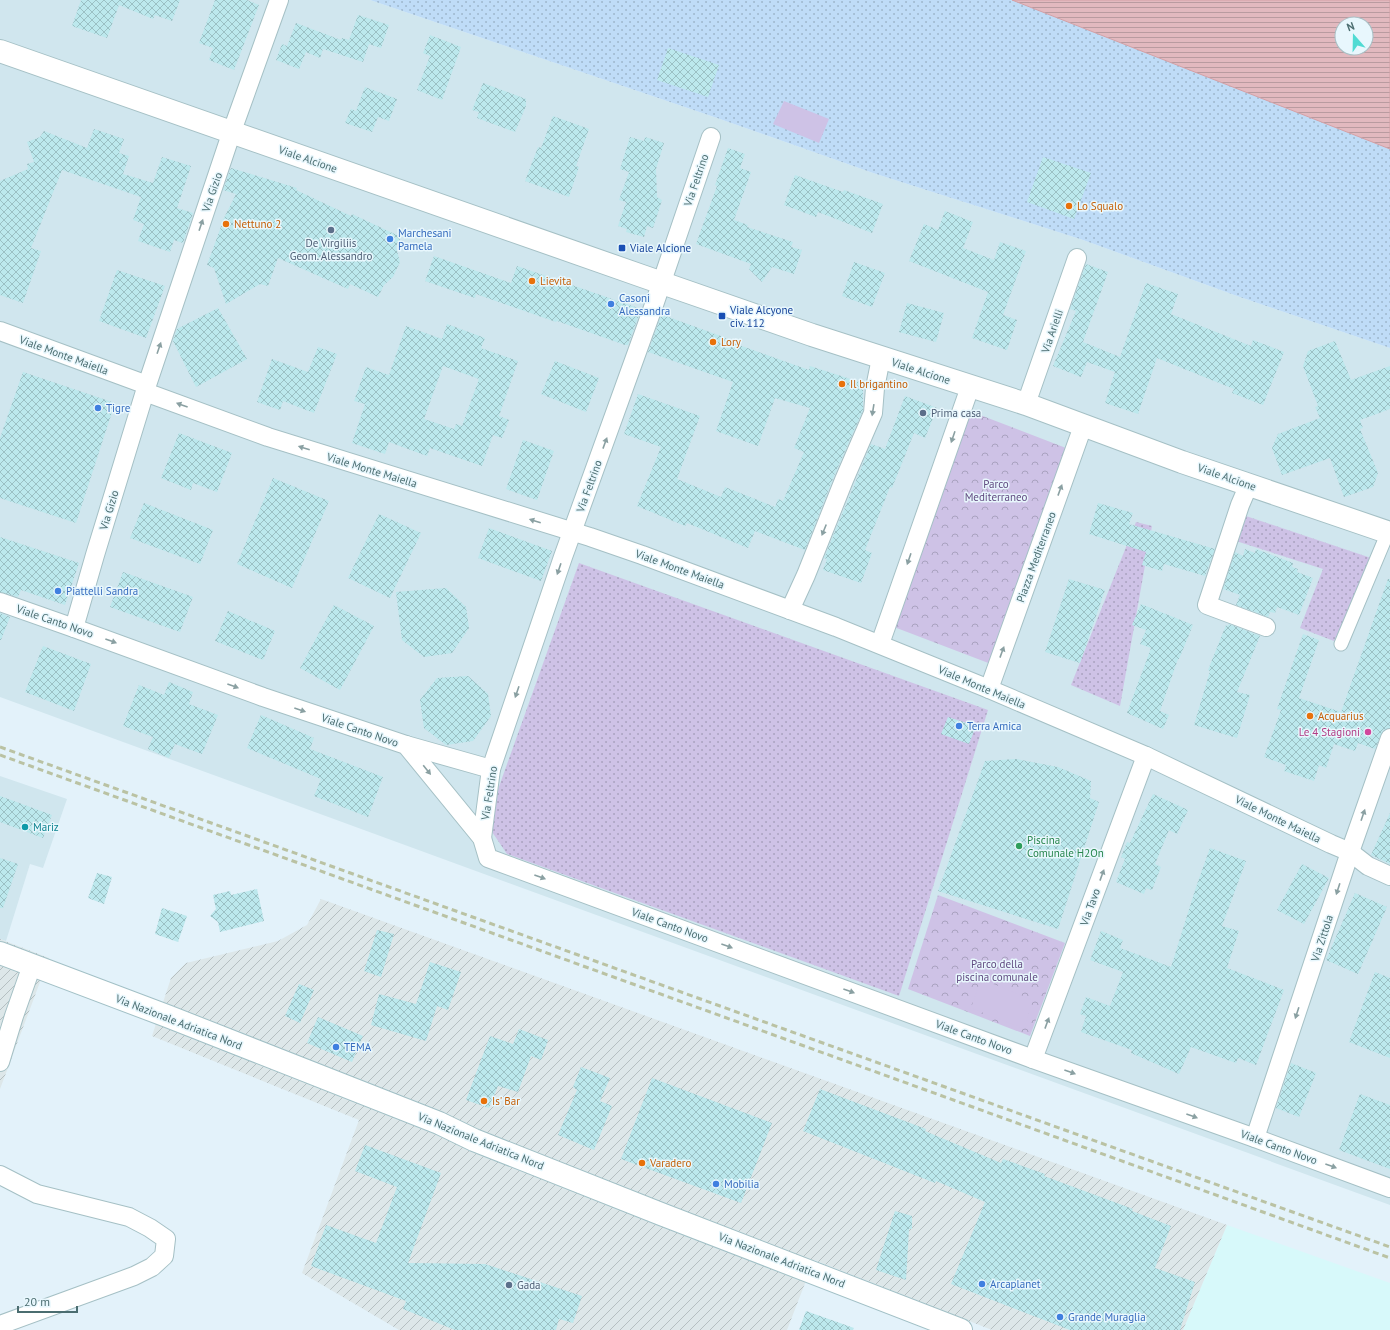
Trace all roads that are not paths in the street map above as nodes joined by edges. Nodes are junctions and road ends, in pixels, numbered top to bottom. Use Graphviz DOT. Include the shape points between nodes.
graph roads {
  1 [pos="279,0"];
  2 [pos="0,51"];
  3 [pos="232,132"];
  4 [pos="711,137"];
  5 [pos="1076,258"];
  6 [pos="662,283"];
  7 [pos="0,331"];
  8 [pos="881,358"];
  9 [pos="970,387"];
  10 [pos="146,389"];
  11 [pos="1026,404"];
  12 [pos="1083,426"];
  13 [pos="1249,484"];
  14 [pos="572,532"];
  15 [pos="1389,532"];
  16 [pos="0,602"];
  17 [pos="790,610"];
  18 [pos="1266,627"];
  19 [pos="74,628"];
  20 [pos="880,644"];
  21 [pos="1342,644"];
  22 [pos="989,689"];
  23 [pos="1390,738"];
  24 [pos="406,745"];
  25 [pos="1146,756"];
  26 [pos="491,769"];
  27 [pos="482,838"];
  28 [pos="1350,852"];
  29 [pos="1390,876"];
  30 [pos="0,953"];
  31 [pos="32,965"];
  32 [pos="1033,1059"];
  33 [pos="0,1062"];
  34 [pos="1255,1138"];
  35 [pos="0,1175"];
  36 [pos="1390,1188"];
  37 [pos="0,1325"];
  38 [pos="961,1330"];
  1 -- 3 [label="street, Via Gizio"];
  2 -- 3 [label="street, Viale Alcione"];
  3 -- 6 [label="street, Viale Alcione"];
  10 -- 3 [label="street, Via Gizio, one-way"];
  4 -- 6 [label="street, Via Feltrino"];
  5 -- 11 [label="street, Via Arielli"];
  6 -- 8 [label="street, Viale Alcione"];
  14 -- 6 [label="street, Via Feltrino, one-way"];
  7 -- 10 [label="street, Viale Monte Maiella"];
  8 -- 9 [label="street, Viale Alcione"];
  8 -- 17 [label="street, one-way" via="873,413"];
  9 -- 11 [label="street, Viale Alcione"];
  9 -- 20 [label="street, one-way"];
  14 -- 10 [label="street, Viale Monte Maiella, one-way" via="268,437"];
  10 -- 19 [label="street, Via Gizio"];
  11 -- 12 [label="street, Viale Alcione"];
  12 -- 13 [label="street, Viale Alcione"];
  22 -- 12 [label="street, Piazza Mediterraneo, one-way"];
  13 -- 15 [label="street, Viale Alcione"];
  13 -- 18 [label="street" via="1207,605"];
  14 -- 17 [label="street, Viale Monte Maiella"];
  14 -- 26 [label="street, Via Feltrino, one-way"];
  15 -- 21 [label="street, Viale Alcione"];
  16 -- 19 [label="street, Viale Canto Novo"];
  17 -- 20 [label="street, Viale Monte Maiella"];
  19 -- 24 [label="street, Viale Canto Novo, one-way" via="263,697"];
  20 -- 22 [label="street, Viale Monte Maiella"];
  22 -- 25 [label="street, Viale Monte Maiella"];
  28 -- 23 [label="street, Via Zittola, one-way"];
  24 -- 26 [label="street"];
  24 -- 27 [label="street, Viale Canto Novo, one-way"];
  25 -- 28 [label="street, Viale Monte Maiella"];
  32 -- 25 [label="street, Via Tavo, one-way"];
  26 -- 27 [label="street, Via Feltrino"];
  27 -- 32 [label="street, Viale Canto Novo, one-way" via="488,858"];
  28 -- 29 [label="street, Viale Monte Maiella" via="1368,866"];
  28 -- 34 [label="street, Via Zittola, one-way"];
  30 -- 31 [label="street, Via Nazionale Adriatica Nord"];
  31 -- 33 [label="street"];
  31 -- 38 [label="street, Via Nazionale Adriatica Nord"];
  32 -- 34 [label="street, Viale Canto Novo, one-way"];
  34 -- 36 [label="street, Viale Canto Novo, one-way"];
  35 -- 37 [label="street" via="37,1194 129,1217 166,1239 164,1256 152,1267"];
}
